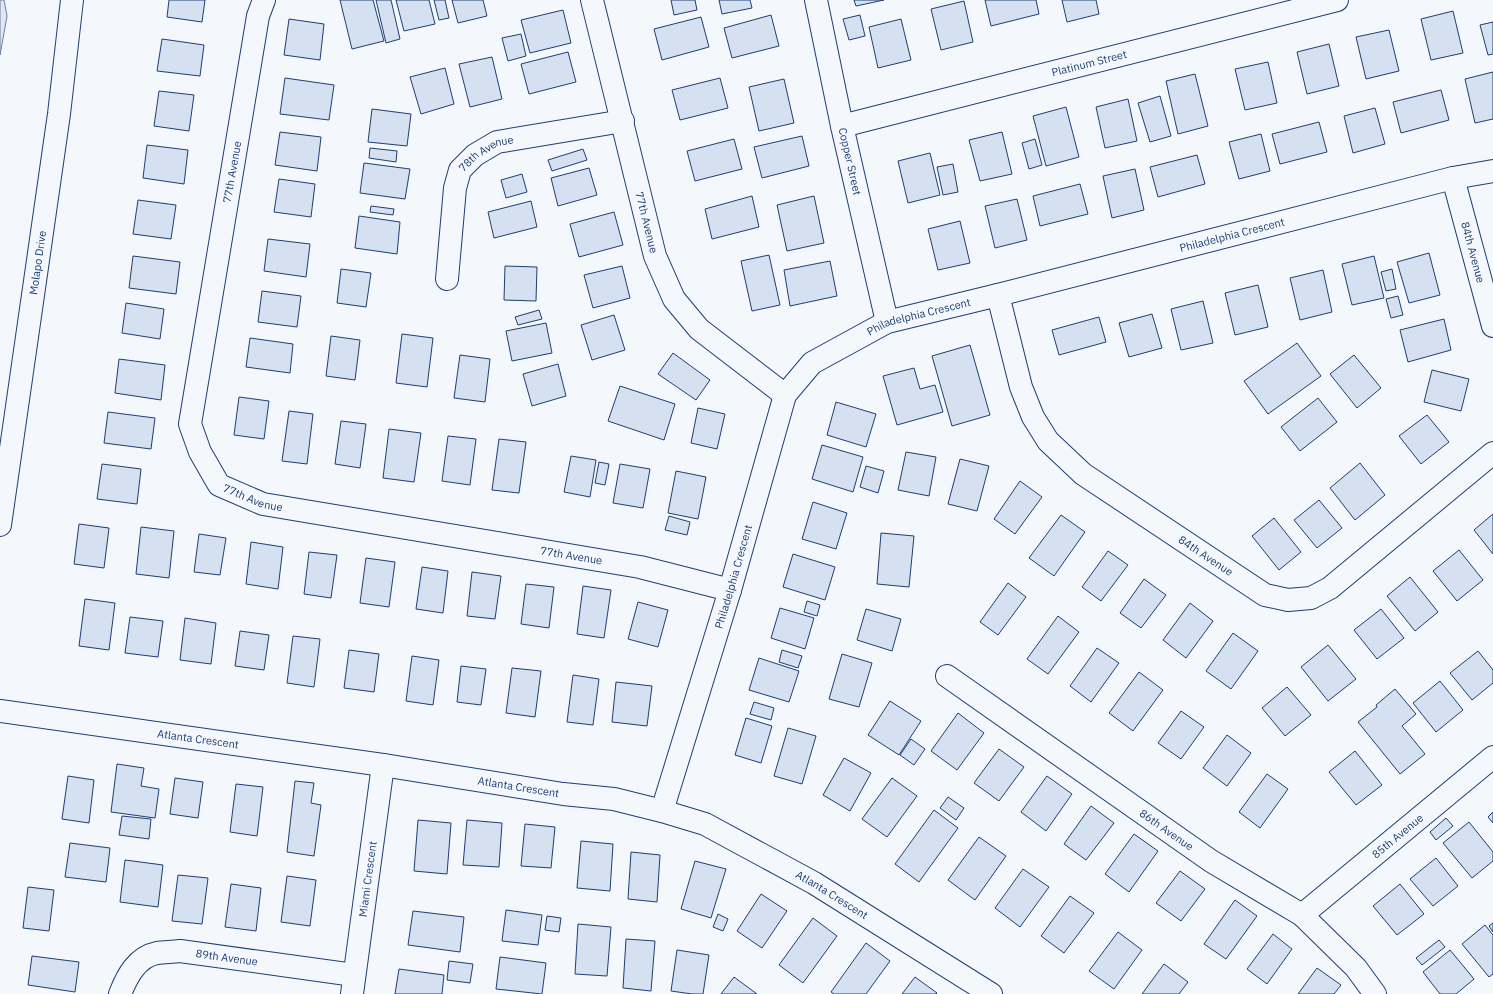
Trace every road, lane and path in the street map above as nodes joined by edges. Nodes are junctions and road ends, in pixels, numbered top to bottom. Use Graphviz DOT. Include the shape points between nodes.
graph roads {
  1 [pos="72,0"];
  2 [pos="264,0"];
  3 [pos="592,0"];
  4 [pos="816,0"];
  5 [pos="1337,0"];
  6 [pos="622,121"];
  7 [pos="842,126"];
  8 [pos="1493,171"];
  9 [pos="1453,178"];
  10 [pos="447,279"];
  11 [pos="998,295"];
  12 [pos="887,322"];
  13 [pos="1493,326"];
  14 [pos="785,396"];
  15 [pos="1493,453"];
  16 [pos="0,525"];
  17 [pos="730,590"];
  18 [pos="947,676"];
  19 [pos="0,711"];
  20 [pos="1493,757"];
  21 [pos="383,765"];
  22 [pos="662,811"];
  23 [pos="1302,915"];
  24 [pos="353,984"];
  25 [pos="120,994"];
  26 [pos="991,994"];
  27 [pos="1375,994"];
  1 -- 16 [label="street, Molapo Drive" via="59,114"];
  2 -- 17 [label="street, 77th Avenue" via="258,16 190,424 200,452 220,485 263,504 640,567"];
  3 -- 6 [label="street, 77th Avenue"];
  4 -- 7 [label="street, Copper Street"];
  5 -- 7 [label="street, Platinum Street"];
  6 -- 10 [label="street, 78th Avenue" via="497,142 475,154 460,170 455,188"];
  6 -- 14 [label="street, 77th Avenue" via="655,256 674,299 699,329"];
  7 -- 12 [label="street, Copper Street"];
  8 -- 9 [label="street, Philadelphia Crescent"];
  9 -- 11 [label="street, Philadelphia Crescent"];
  9 -- 13 [label="street, 84th Avenue"];
  11 -- 12 [label="street, Philadelphia Crescent"];
  11 -- 15 [label="street, 84th Avenue" via="1021,387 1033,417 1048,441 1083,474 1265,595 1288,600 1311,598 1330,588"];
  12 -- 14 [label="street, Philadelphia Crescent" via="812,362"];
  14 -- 17 [label="street, Philadelphia Crescent"];
  17 -- 22 [label="street, Philadelphia Crescent"];
  18 -- 23 [label="street, 86th Avenue" via="1212,861"];
  19 -- 21 [label="street, Atlanta Crescent"];
  20 -- 23 [label="street, 85th Avenue"];
  21 -- 22 [label="street, Atlanta Crescent" via="563,794 614,799"];
  21 -- 24 [label="street, Miami Crescent"];
  22 -- 26 [label="street, Atlanta Crescent" via="705,824 814,883"];
  23 -- 27 [label="street, 86th Avenue" via="1356,968"];
  24 -- 25 [label="street, 89th Avenue" via="180,952 156,953 140,961 126,978"];
}
